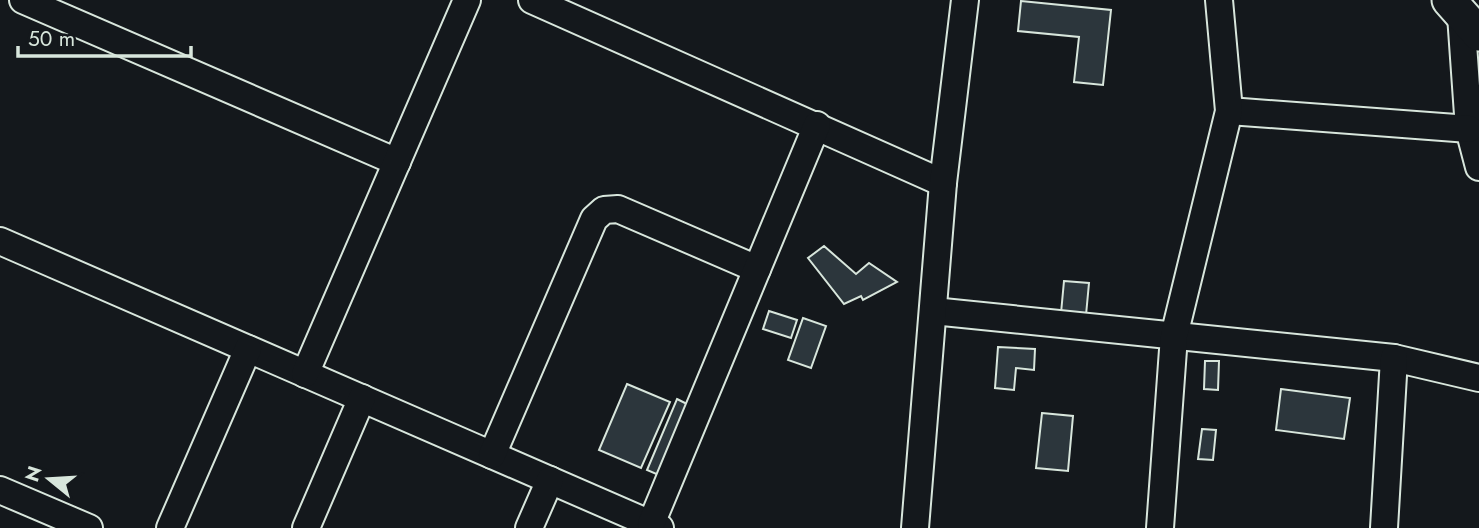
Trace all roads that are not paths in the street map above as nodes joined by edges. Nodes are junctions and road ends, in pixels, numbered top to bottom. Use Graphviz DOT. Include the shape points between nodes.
graph roads {
  1 [pos="467,0"];
  2 [pos="532,0"];
  3 [pos="965,0"];
  4 [pos="1219,0"];
  5 [pos="39,3"];
  6 [pos="1463,16"];
  7 [pos="1229,111"];
  8 [pos="817,125"];
  9 [pos="1469,129"];
  10 [pos="397,162"];
  11 [pos="1479,167"];
  12 [pos="943,183"];
  13 [pos="0,241"];
  14 [pos="757,269"];
  15 [pos="933,311"];
  16 [pos="1174,336"];
  17 [pos="248,349"];
  18 [pos="1394,358"];
  19 [pos="305,374"];
  20 [pos="1479,378"];
  21 [pos="362,398"];
  22 [pos="492,455"];
  23 [pos="550,480"];
  24 [pos="0,490"];
  25 [pos="656,526"];
  26 [pos="89,528"];
  27 [pos="170,528"];
  28 [pos="306,528"];
  29 [pos="529,528"];
  30 [pos="915,528"];
  31 [pos="1160,528"];
  32 [pos="1384,528"];
  1 -- 10 [label="street"];
  2 -- 8 [label="street"];
  3 -- 12 [label="street"];
  4 -- 7 [label="street"];
  5 -- 10 [label="street"];
  6 -- 9 [label="street"];
  7 -- 9 [label="street"];
  7 -- 16 [label="street"];
  8 -- 12 [label="street"];
  8 -- 14 [label="street"];
  9 -- 11 [label="street"];
  10 -- 19 [label="street"];
  12 -- 15 [label="street"];
  13 -- 17 [label="street"];
  14 -- 22 [label="street" via="618,209 604,210 594,219"];
  14 -- 25 [label="street"];
  15 -- 16 [label="street"];
  15 -- 30 [label="street"];
  16 -- 18 [label="street"];
  16 -- 31 [label="street"];
  17 -- 19 [label="street"];
  17 -- 27 [label="street"];
  18 -- 20 [label="street"];
  18 -- 32 [label="street"];
  19 -- 21 [label="street"];
  21 -- 22 [label="street"];
  21 -- 28 [label="street"];
  22 -- 23 [label="street"];
  23 -- 25 [label="street"];
  23 -- 29 [label="street"];
  24 -- 26 [label="street"];
}
